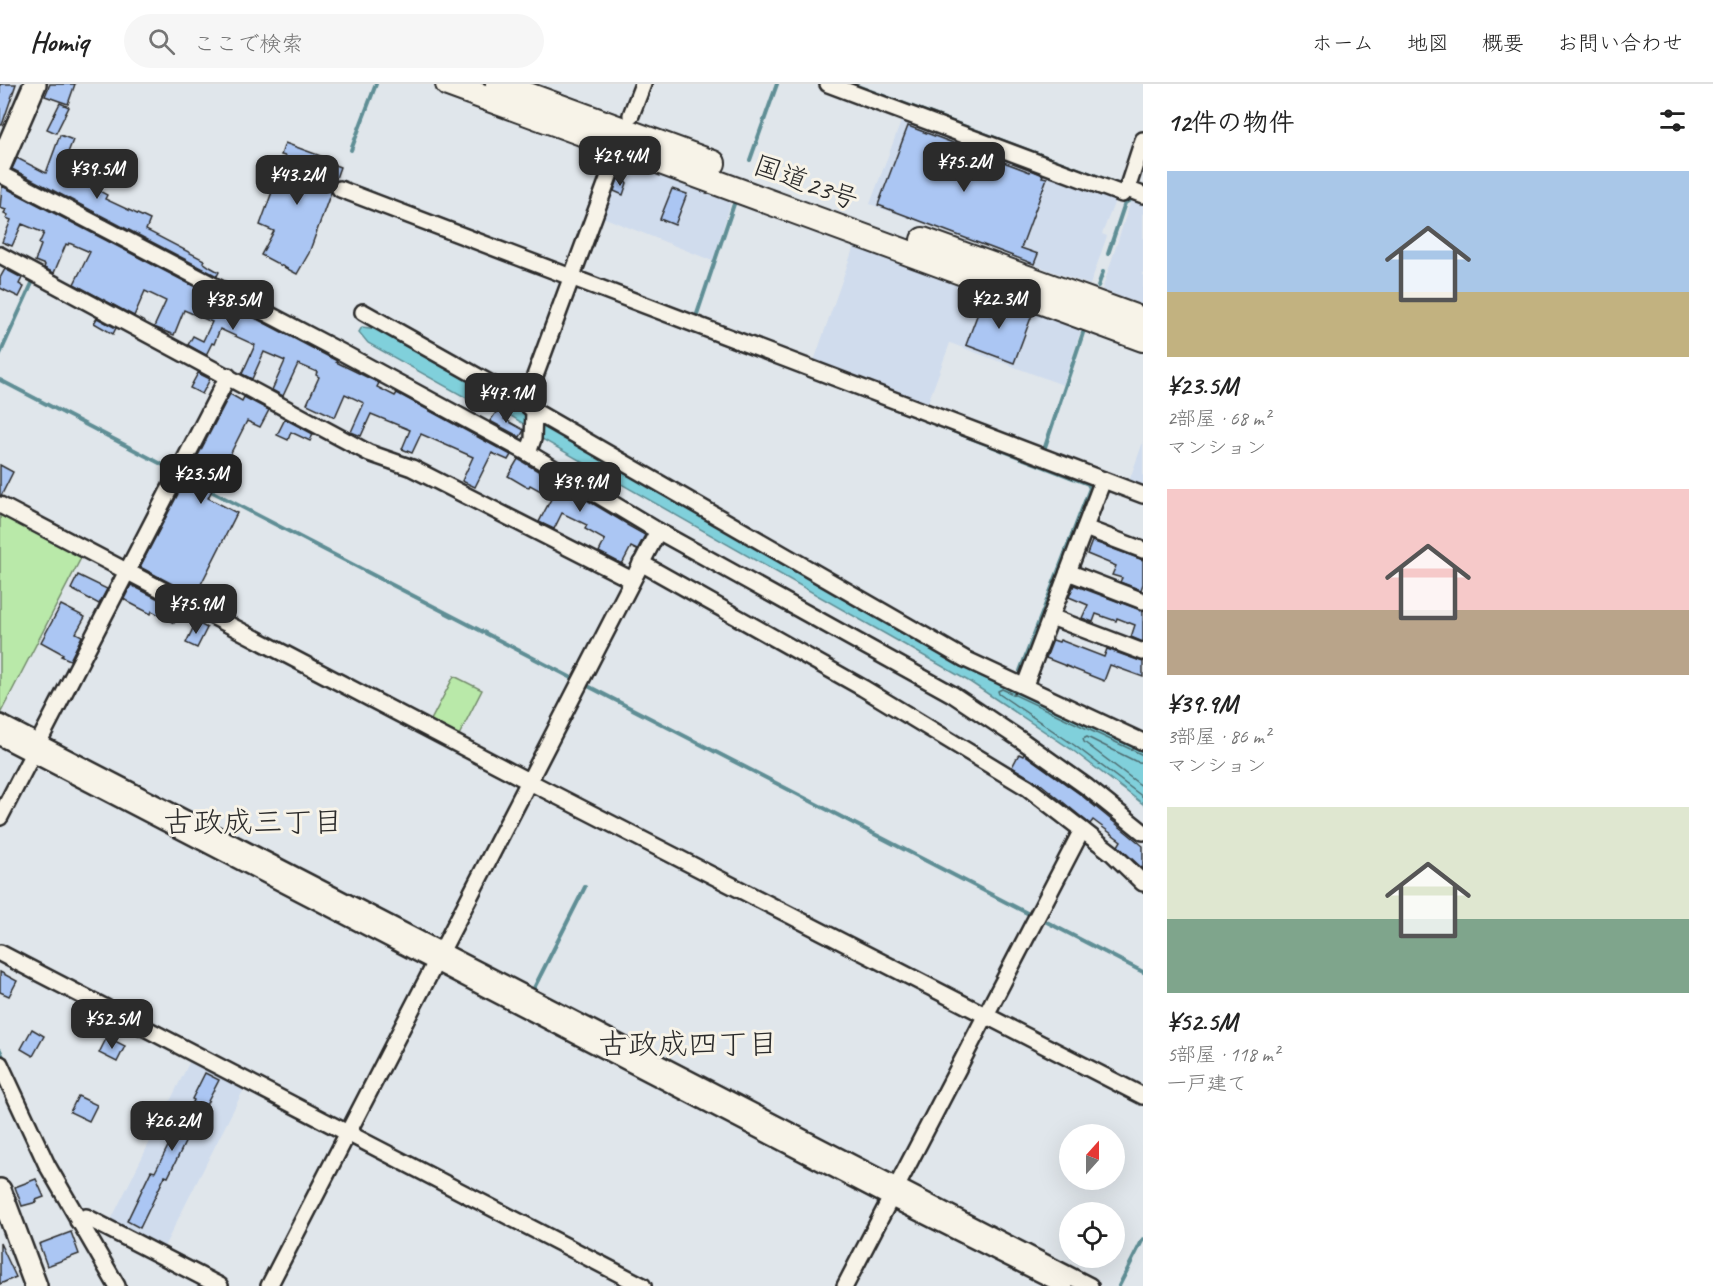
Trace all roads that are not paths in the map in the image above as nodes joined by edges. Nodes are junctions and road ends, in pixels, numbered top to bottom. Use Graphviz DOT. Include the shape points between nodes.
graph roads {
  1 [pos="34,84"];
  2 [pos="448,84"];
  3 [pos="498,84"];
  4 [pos="643,84"];
  5 [pos="828,84"];
  6 [pos="631,115"];
  7 [pos="1143,140"];
  8 [pos="615,160"];
  9 [pos="0,165"];
  10 [pos="0,174"];
  11 [pos="340,189"];
  12 [pos="1127,189"];
  13 [pos="1143,195"];
  14 [pos="0,255"];
  15 [pos="570,277"];
  16 [pos="363,312"];
  17 [pos="1143,321"];
  18 [pos="1143,339"];
  19 [pos="228,376"];
  20 [pos="531,410"];
  21 [pos="530,446"];
  22 [pos="1103,480"];
  23 [pos="1143,495"];
  24 [pos="0,505"];
  25 [pos="1085,528"];
  26 [pos="658,531"];
  27 [pos="1143,550"];
  28 [pos="641,563"];
  29 [pos="126,570"];
  30 [pos="1068,572"];
  31 [pos="632,580"];
  32 [pos="1143,601"];
  33 [pos="1051,616"];
  34 [pos="1143,652"];
  35 [pos="1025,685"];
  36 [pos="0,723"];
  37 [pos="0,737"];
  38 [pos="1143,742"];
  39 [pos="35,748"];
  40 [pos="528,781"];
  41 [pos="0,817"];
  42 [pos="1082,830"];
  43 [pos="1143,832"];
  44 [pos="1143,883"];
  45 [pos="0,953"];
  46 [pos="438,956"];
  47 [pos="985,1015"];
  48 [pos="0,1064"];
  49 [pos="1143,1096"];
  50 [pos="346,1133"];
  51 [pos="0,1190"];
  52 [pos="893,1192"];
  53 [pos="78,1221"];
  54 [pos="36,1286"];
  55 [pos="117,1286"];
  56 [pos="220,1286"];
  57 [pos="269,1286"];
  58 [pos="643,1286"];
  59 [pos="845,1286"];
  60 [pos="1065,1286"];
  61 [pos="1090,1286"];
  1 -- 9 [label="main road"];
  2 -- 18 [label="highway, 国道23号"];
  3 -- 17 [label="highway, 国道23号"];
  4 -- 6 [label="street"];
  5 -- 12 [label="street" via="1122,194"];
  7 -- 12 [label="street"];
  8 -- 15 [label="street"];
  10 -- 21 [label="street"];
  11 -- 15 [label="street"];
  12 -- 13 [label="street"];
  14 -- 19 [label="street"];
  15 -- 20 [label="street"];
  15 -- 22 [label="street"];
  16 -- 20 [label="street"];
  19 -- 29 [label="street"];
  19 -- 31 [label="street" via="369,453 412,468"];
  20 -- 21 [label="street"];
  20 -- 35 [label="street" via="965,659"];
  21 -- 26 [label="street"];
  22 -- 23 [label="street"];
  22 -- 25 [label="street"];
  24 -- 29 [label="street"];
  25 -- 27 [label="street"];
  25 -- 30 [label="street"];
  26 -- 28 [label="street"];
  26 -- 43 [label="street" via="952,694 1031,746"];
  28 -- 31 [label="street"];
  28 -- 42 [label="street" via="863,688 1028,788"];
  29 -- 39 [label="street"];
  29 -- 40 [label="street"];
  30 -- 32 [label="street"];
  30 -- 33 [label="street"];
  31 -- 40 [label="street"];
  33 -- 34 [label="street"];
  33 -- 35 [label="street"];
  35 -- 38 [label="street"];
  36 -- 39 [label="street"];
  37 -- 39 [label="street"];
  39 -- 41 [label="street"];
  39 -- 46 [label="street"];
  40 -- 46 [label="street"];
  40 -- 47 [label="street"];
  42 -- 44 [label="street"];
  42 -- 47 [label="street"];
  45 -- 50 [label="street"];
  46 -- 50 [label="street"];
  46 -- 52 [label="street"];
  47 -- 49 [label="street"];
  47 -- 52 [label="street"];
  48 -- 53 [label="street"];
  50 -- 57 [label="street"];
  50 -- 58 [label="street"];
  51 -- 54 [label="main road"];
  52 -- 59 [label="street"];
  52 -- 60 [label="street"];
  52 -- 61 [label="street"];
  53 -- 55 [label="street"];
  53 -- 56 [label="street" via="86,1217"];
}
